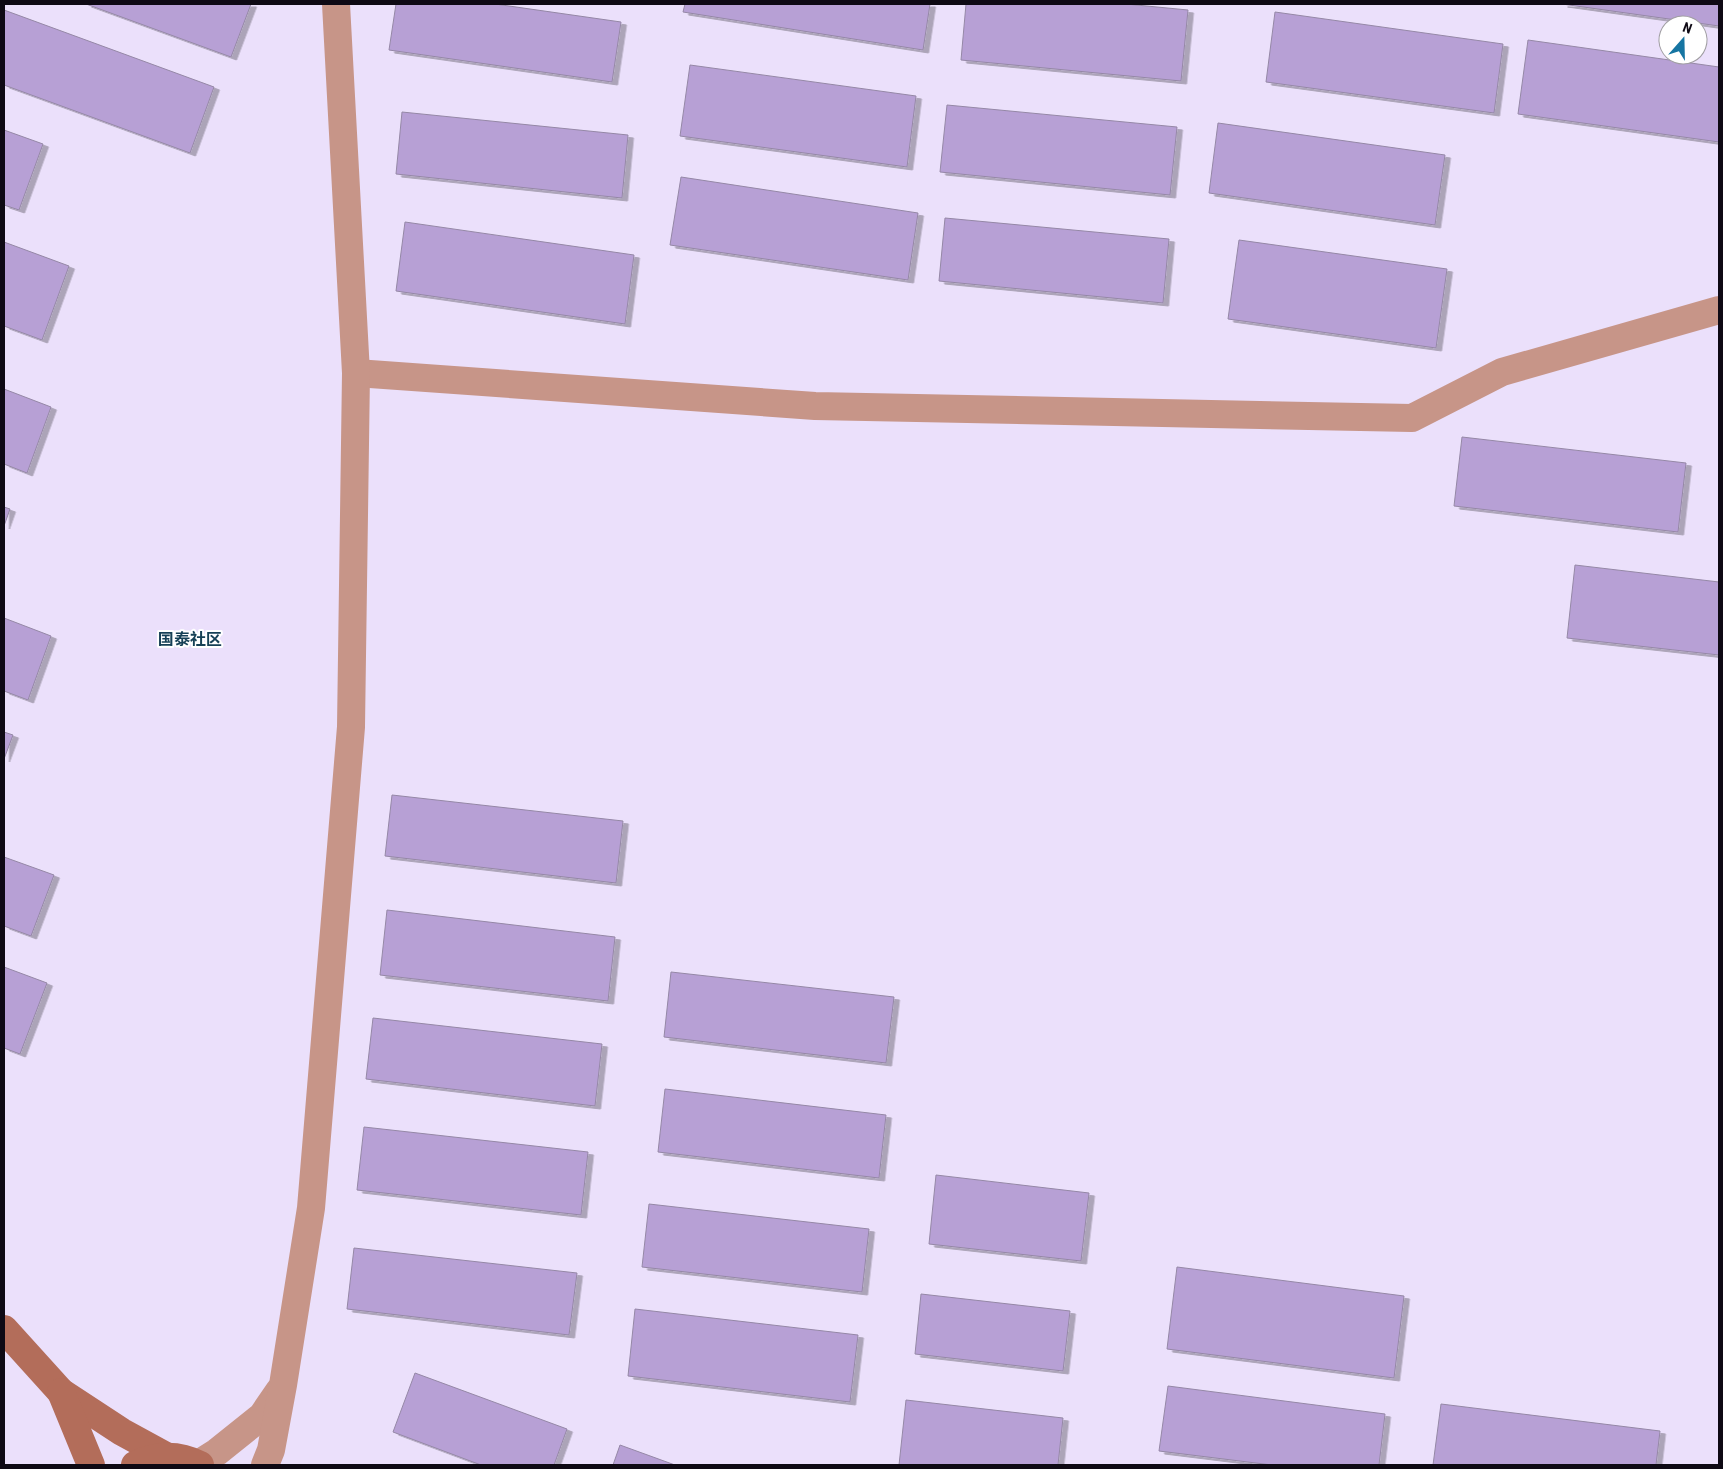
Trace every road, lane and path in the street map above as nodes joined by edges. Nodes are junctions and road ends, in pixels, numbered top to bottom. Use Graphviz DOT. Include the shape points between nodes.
graph roads {
  1 [pos="336,4"];
  2 [pos="1719,310"];
  3 [pos="356,373"];
  4 [pos="4,1329"];
  5 [pos="283,1385"];
  6 [pos="60,1392"];
  7 [pos="166,1456"];
  8 [pos="91,1465"];
  9 [pos="135,1465"];
  10 [pos="199,1465"];
  11 [pos="265,1465"];
  1 -- 3 [label="street"];
  2 -- 3 [label="street" via="1502,372 1412,418 815,406"];
  3 -- 5 [label="street" via="351,727 311,1208"];
  4 -- 6 [label="main road"];
  5 -- 10 [label="street" via="262,1416"];
  5 -- 11 [label="street" via="271,1450"];
  6 -- 7 [label="main road"];
  6 -- 8 [label="main road"];
  7 -- 9 [label="main road"];
  7 -- 10 [label="main road"];
}
